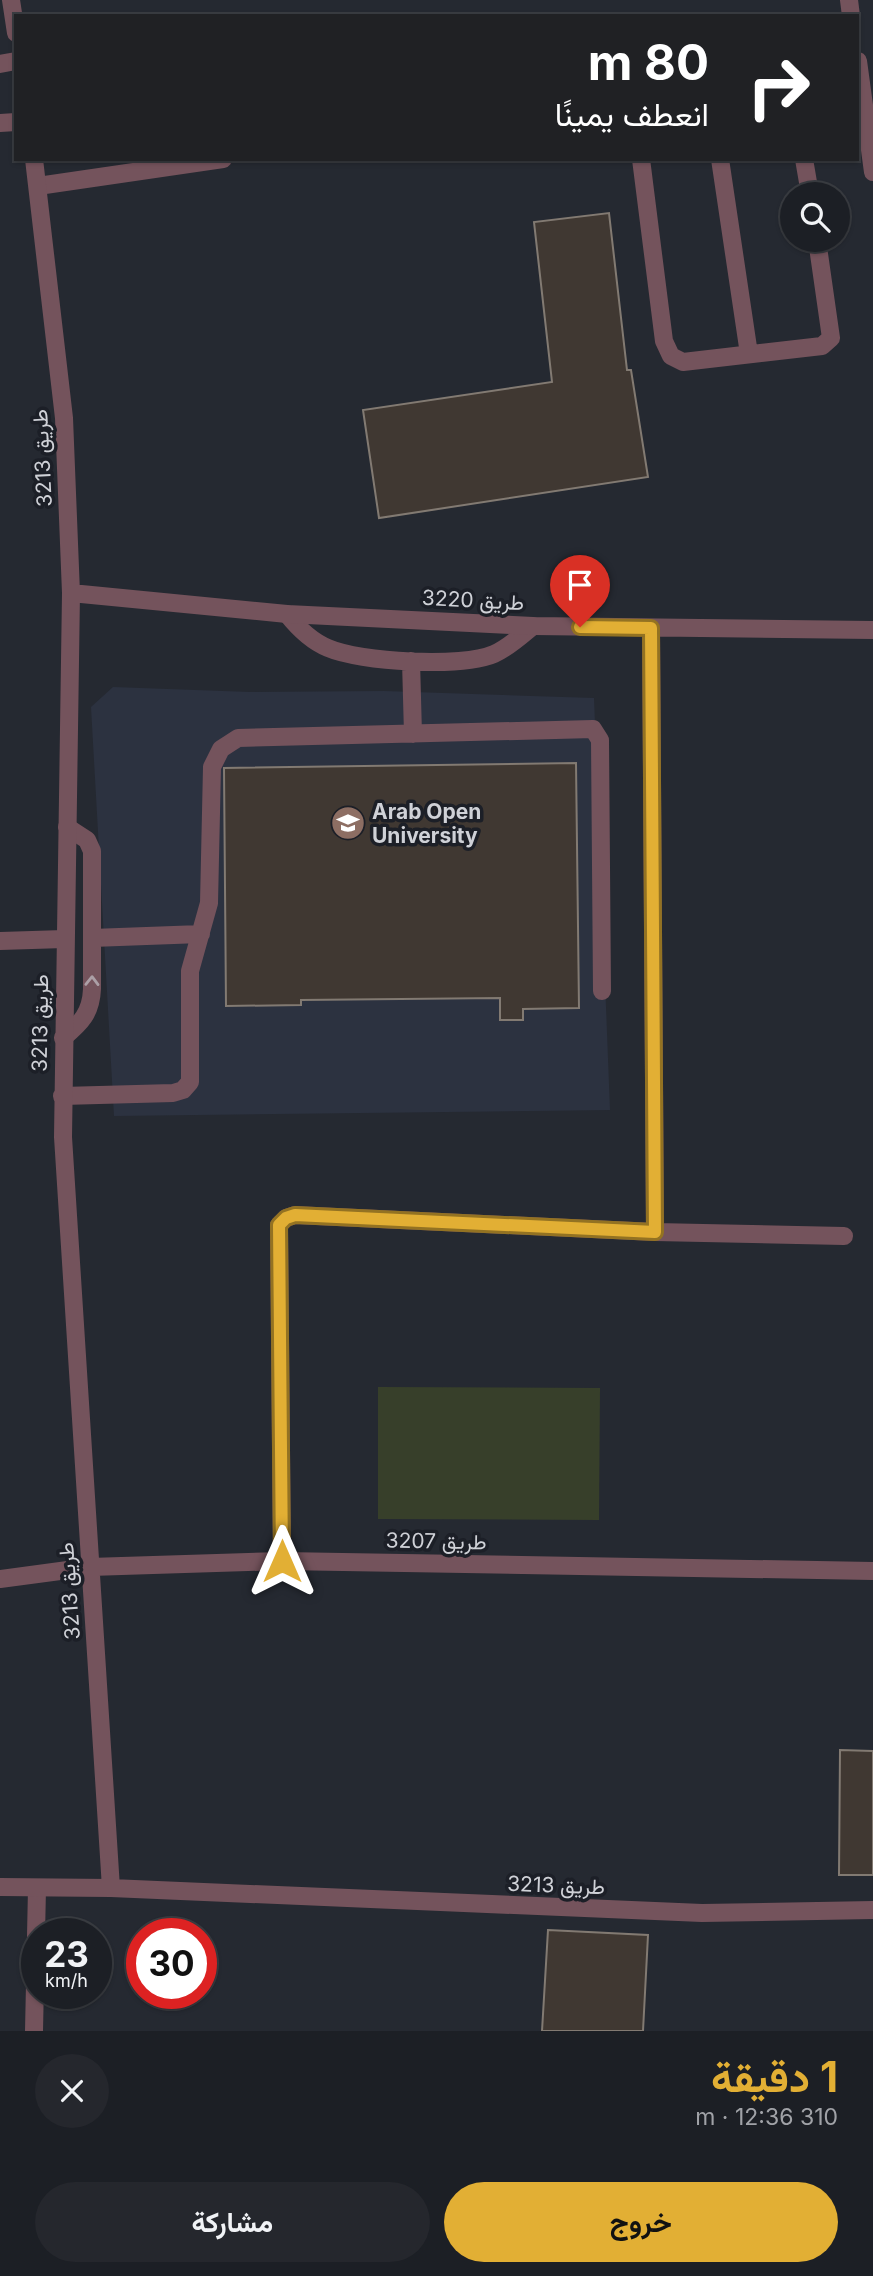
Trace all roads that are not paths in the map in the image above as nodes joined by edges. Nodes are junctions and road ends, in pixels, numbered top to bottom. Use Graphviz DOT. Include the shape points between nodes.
graph roads {
  1 [pos="11,0"];
  2 [pos="14,20"];
  3 [pos="859,75"];
  4 [pos="34,161"];
  5 [pos="209,161"];
  6 [pos="641,161"];
  7 [pos="720,161"];
  8 [pos="804,161"];
  9 [pos="873,172"];
  10 [pos="808,182"];
  11 [pos="38,186"];
  12 [pos="819,252"];
  13 [pos="749,354"];
  14 [pos="71,593"];
  15 [pos="287,614"];
  16 [pos="533,626"];
  17 [pos="651,628"];
  18 [pos="873,630"];
  19 [pos="411,660"];
  20 [pos="413,734"];
  21 [pos="67,828"];
  22 [pos="201,934"];
  23 [pos="92,938"];
  24 [pos="64,939"];
  25 [pos="0,941"];
  26 [pos="602,991"];
  27 [pos="63,1038"];
  28 [pos="62,1096"];
  29 [pos="655,1232"];
  30 [pos="844,1236"];
  31 [pos="282,1561"];
  32 [pos="90,1567"];
  33 [pos="873,1571"];
  34 [pos="0,1579"];
  35 [pos="0,1887"];
  36 [pos="37,1888"];
  37 [pos="111,1888"];
  38 [pos="873,1910"];
  39 [pos="34,2031"];
  1 -- 2 [label="street"];
  3 -- 9 [label="street"];
  4 -- 11 [label="street, طريق 3213"];
  5 -- 11 [label="street"];
  6 -- 13 [label="street" via="664,341 671,356 683,362"];
  7 -- 13 [label="street"];
  8 -- 10 [label="street"];
  11 -- 14 [label="street, طريق 3213" via="64,418"];
  12 -- 13 [label="street" via="831,338 822,346"];
  14 -- 15 [label="street, طريق 3220"];
  14 -- 21 [label="street, طريق 3213"];
  15 -- 16 [label="street, طريق 3220"];
  15 -- 19 [label="street" via="298,628 328,648"];
  16 -- 17 [label="street, طريق 3220"];
  16 -- 19 [label="street" via="504,648 481,658"];
  17 -- 18 [label="street, طريق 3220"];
  17 -- 29 [label="street"];
  19 -- 20 [label="street"];
  20 -- 22 [label="street" via="248,736 228,742 212,766 209,903"];
  20 -- 26 [label="street" via="586,727 598,733"];
  21 -- 23 [label="street" via="87,840 92,851"];
  21 -- 24 [label="street, طريق 3213"];
  22 -- 23 [label="street"];
  22 -- 28 [label="street" via="190,971 190,1082 173,1093"];
  27 -- 23 [label="street, one-way" via="86,1016 91,1003"];
  24 -- 25 [label="street"];
  24 -- 27 [label="street, طريق 3213"];
  27 -- 28 [label="street, طريق 3213"];
  28 -- 32 [label="street, طريق 3213"];
  29 -- 30 [label="street"];
  29 -- 31 [label="street" via="286,1218 279,1225"];
  31 -- 32 [label="street, طريق 3207"];
  31 -- 33 [label="street, طريق 3207"];
  32 -- 34 [label="street, طريق 3207"];
  32 -- 37 [label="street, طريق 3213"];
  35 -- 36 [label="street, طريق 3213"];
  36 -- 37 [label="street, طريق 3213"];
  36 -- 39 [label="street"];
  37 -- 38 [label="street, طريق 3213" via="702,1913"];
}
